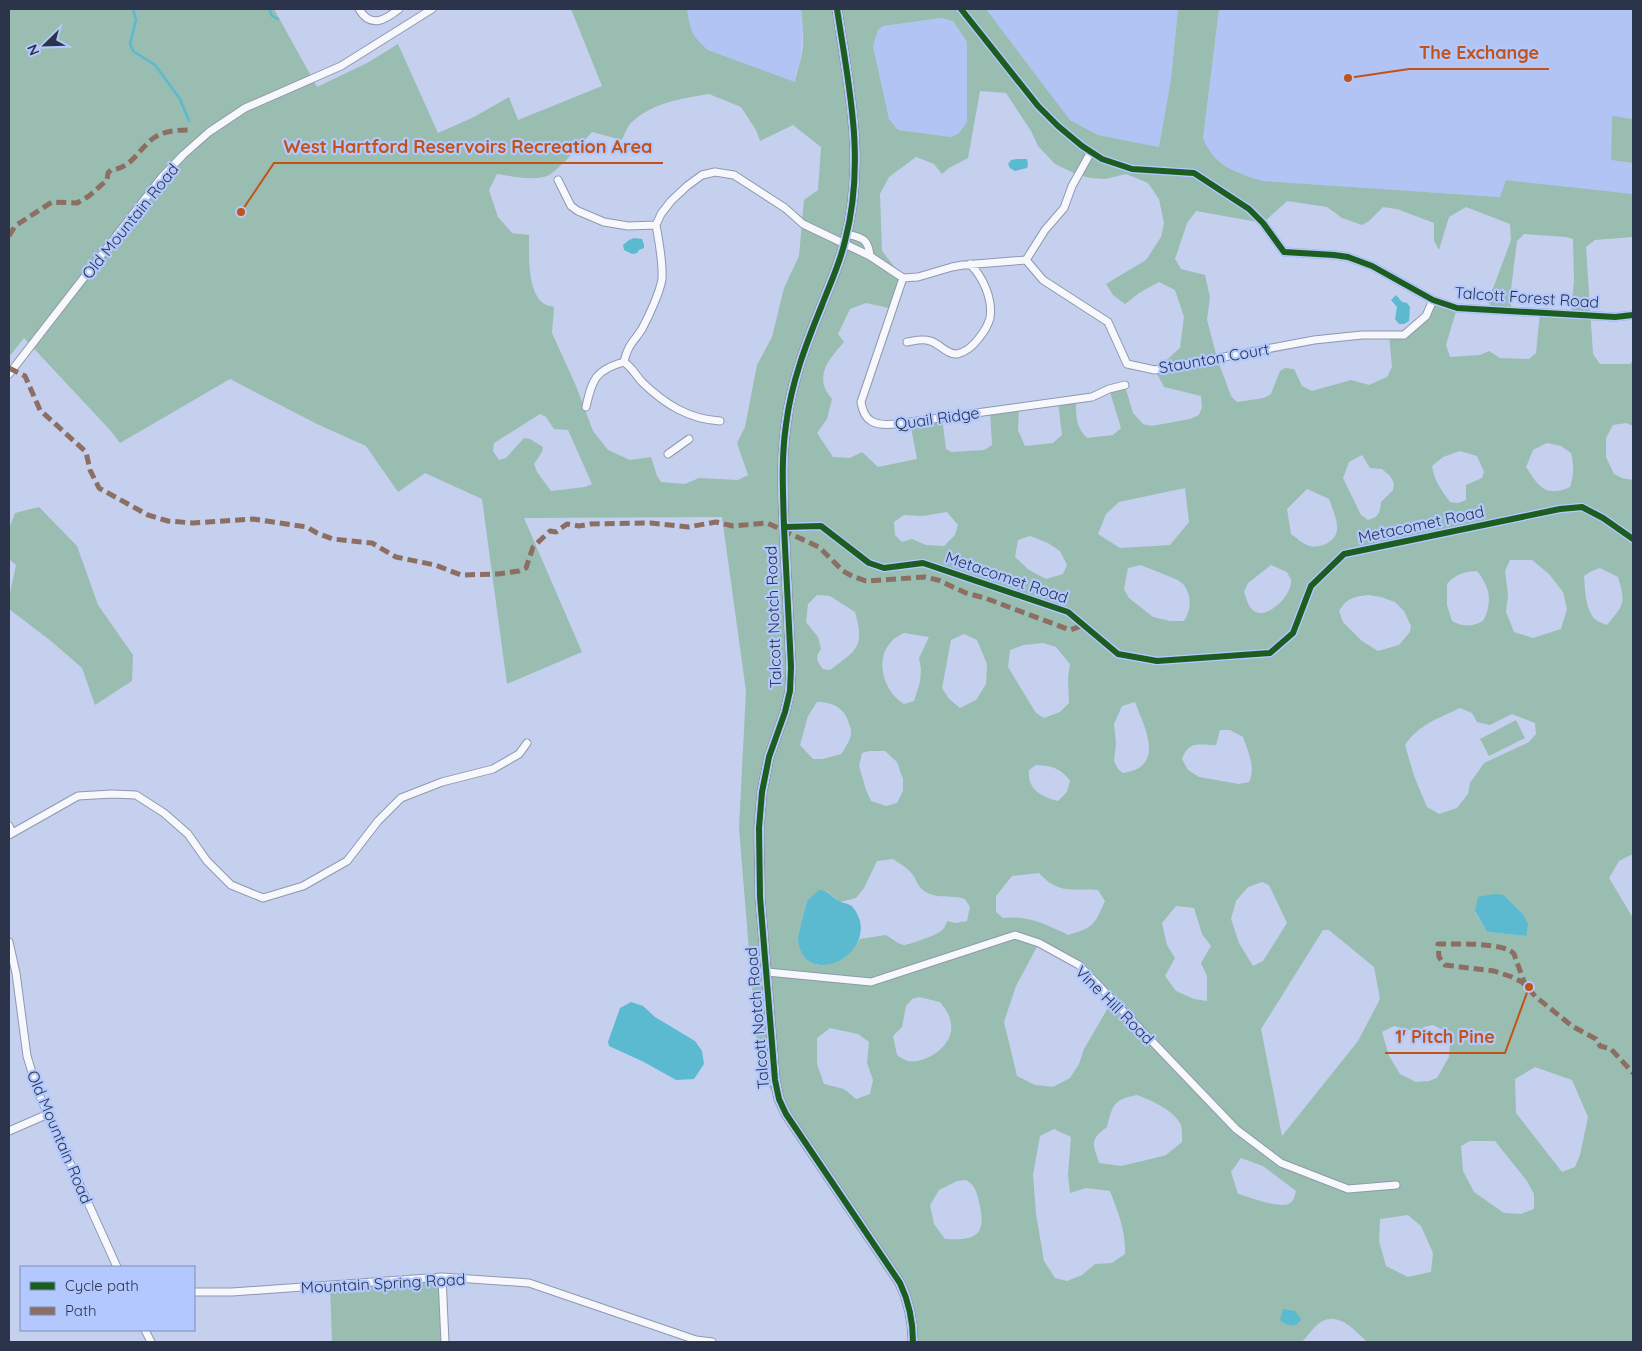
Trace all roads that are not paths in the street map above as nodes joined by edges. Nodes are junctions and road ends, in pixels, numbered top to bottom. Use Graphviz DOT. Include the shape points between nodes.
graph roads {
  1 [pos="358,9"];
  2 [pos="399,9"];
  3 [pos="432,9"];
  4 [pos="837,9"];
  5 [pos="961,9"];
  6 [pos="1091,152"];
  7 [pos="558,180"];
  8 [pos="656,225"];
  9 [pos="846,238"];
  10 [pos="870,256"];
  11 [pos="1026,260"];
  12 [pos="988,262"];
  13 [pos="970,264"];
  14 [pos="903,278"];
  15 [pos="983,280"];
  16 [pos="1433,300"];
  17 [pos="1633,314"];
  18 [pos="906,342"];
  19 [pos="624,362"];
  20 [pos="9,374"];
  21 [pos="1125,385"];
  22 [pos="586,407"];
  23 [pos="720,422"];
  24 [pos="689,439"];
  25 [pos="668,454"];
  26 [pos="784,527"];
  27 [pos="1633,539"];
  28 [pos="527,743"];
  29 [pos="10,831"];
  30 [pos="9,942"];
  31 [pos="767,972"];
  32 [pos="48,1114"];
  33 [pos="9,1132"];
  34 [pos="1396,1186"];
  35 [pos="117,1266"];
  36 [pos="442,1277"];
  37 [pos="195,1292"];
  38 [pos="445,1342"];
  39 [pos="712,1342"];
  40 [pos="912,1342"];
  1 -- 2 [label="street" via="375,21 388,18"];
  3 -- 20 [label="street, Old Mountain Road" via="341,66 245,108 209,132 162,176"];
  4 -- 9 [label="street, Talcott Notch Road" via="855,140 854,191"];
  5 -- 6 [label="street, Talcott Forest Road" via="1038,106"];
  6 -- 11 [label="street" via="1064,208"];
  6 -- 16 [label="street, Talcott Forest Road" via="1132,169 1194,173 1249,209 1284,252 1348,257 1372,266"];
  7 -- 8 [label="street" via="571,206 578,211 604,222 628,226"];
  8 -- 9 [label="street" via="671,201 687,186 702,175 714,172 734,175 785,208 803,224"];
  8 -- 19 [label="street" via="662,278 642,328 627,348"];
  9 -- 10 [label="street"];
  9 -- 10 [label="street" via="863,239 869,246"];
  9 -- 26 [label="street, Talcott Notch Road" via="790,400 783,456"];
  10 -- 14 [label="street"];
  11 -- 12 [label="street"];
  11 -- 16 [label="street, Staunton Court" via="1043,280 1108,322 1127,364 1155,370 1314,340 1362,334 1404,334 1426,316"];
  12 -- 13 [label="street"];
  12 -- 15 [label="street"];
  13 -- 14 [label="street"];
  13 -- 15 [label="street"];
  14 -- 21 [label="street, Quail Ridge" via="861,402 866,418 872,421 882,425 896,424 1092,397"];
  15 -- 18 [label="street" via="990,317 975,344 953,354 932,341"];
  16 -- 17 [label="street, Talcott Forest Road" via="1457,308 1615,317"];
  19 -- 22 [label="street" via="612,365 596,376"];
  19 -- 23 [label="street" via="632,367 641,382 671,407 698,418"];
  24 -- 25 [label="street"];
  26 -- 27 [label="street, Metacomet Road" via="821,526 869,562 884,568 923,563 1068,612 1118,654 1157,661 1270,653 1293,633 1311,586 1344,554 1582,507"];
  26 -- 31 [label="street, Talcott Notch Road" via="790,691 769,757 759,828 759,881"];
  28 -- 29 [label="street" via="519,754 493,769 442,782 401,798 347,861 303,886 263,898 231,885 207,861 188,834 136,795 78,796"];
  30 -- 32 [label="street, Old Mountain Road" via="27,1056"];
  31 -- 34 [label="street, Vine Hill Road" via="871,982 1015,935 1039,943 1078,965 1236,1129 1281,1164 1348,1190"];
  31 -- 40 [label="street, Talcott Notch Road" via="779,1099 900,1283 912,1321"];
  32 -- 33 [label="street"];
  32 -- 35 [label="street, Old Mountain Road"];
  36 -- 37 [label="street, Mountain Spring Road"];
  36 -- 38 [label="street"];
  36 -- 39 [label="street, Mountain Spring Road" via="529,1283 696,1340"];
}
